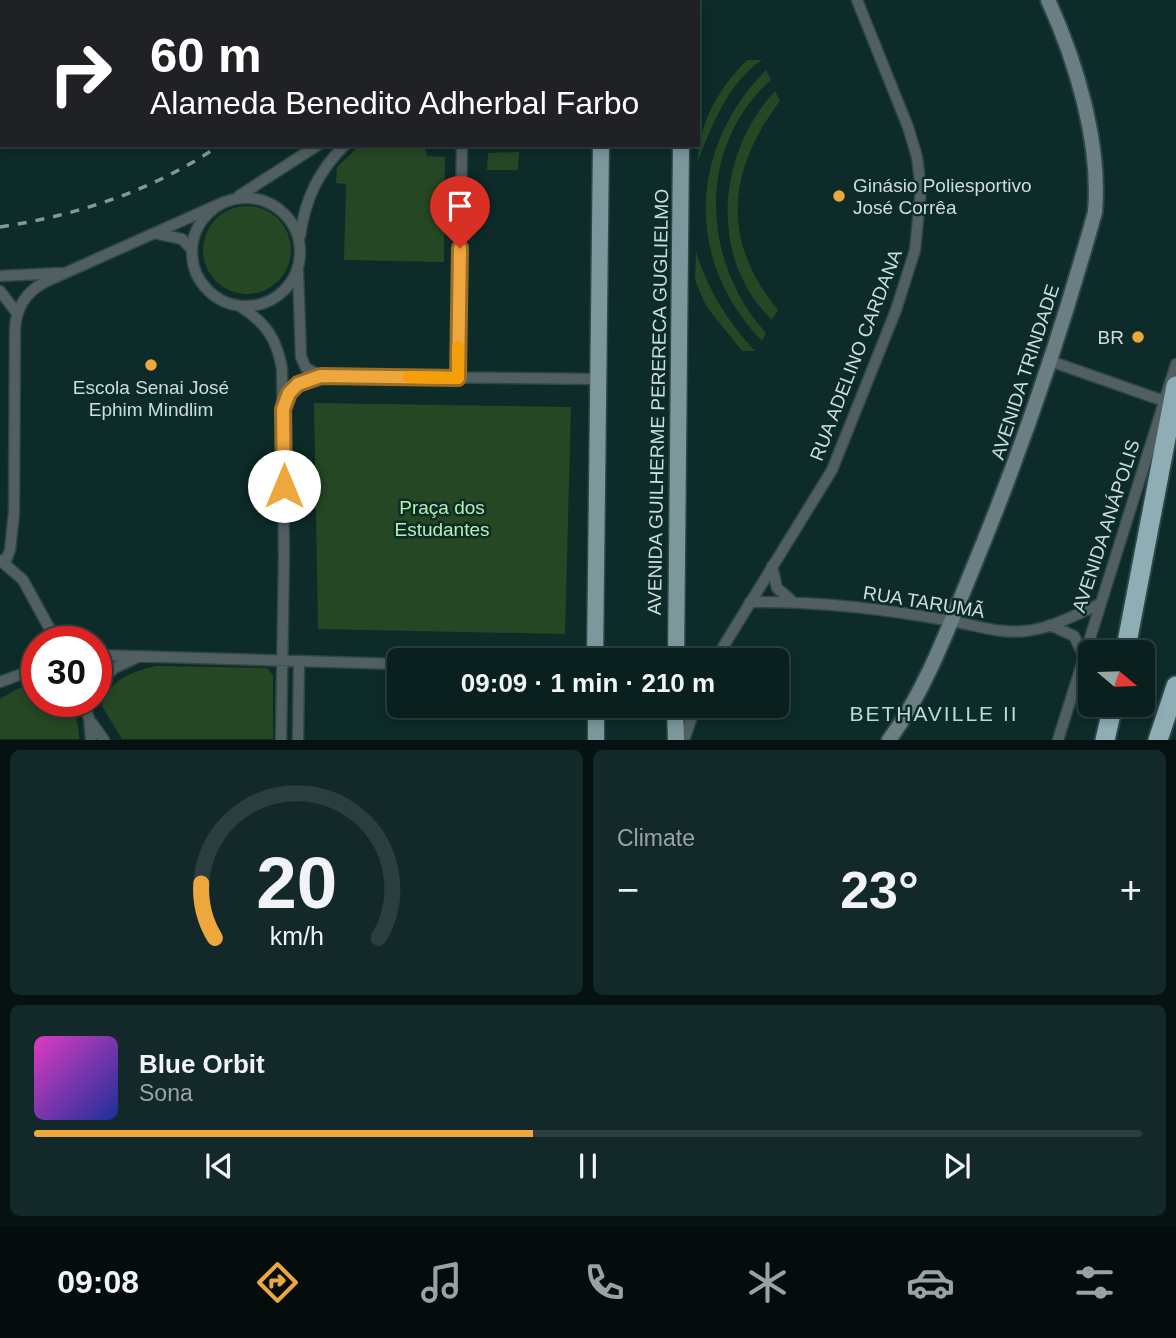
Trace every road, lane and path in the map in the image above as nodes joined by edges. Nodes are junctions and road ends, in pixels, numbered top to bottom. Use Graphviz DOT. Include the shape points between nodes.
graph roads {
  1 [pos="857,0"];
  2 [pos="1048,0"];
  3 [pos="315,147"];
  4 [pos="343,147"];
  5 [pos="462,147"];
  6 [pos="601,147"];
  7 [pos="681,147"];
  8 [pos="230,201"];
  9 [pos="154,234"];
  10 [pos="300,240"];
  11 [pos="192,250"];
  12 [pos="298,269"];
  13 [pos="64,273"];
  14 [pos="0,276"];
  15 [pos="0,291"];
  16 [pos="241,307"];
  17 [pos="17,313"];
  18 [pos="1050,361"];
  19 [pos="1176,364"];
  20 [pos="321,376"];
  21 [pos="458,378"];
  22 [pos="598,379"];
  23 [pos="1170,394"];
  24 [pos="283,409"];
  25 [pos="2,562"];
  26 [pos="772,566"];
  27 [pos="792,601"];
  28 [pos="750,602"];
  29 [pos="1100,604"];
  30 [pos="952,621"];
  31 [pos="1049,624"];
  32 [pos="49,626"];
  33 [pos="1088,640"];
  34 [pos="1127,640"];
  35 [pos="1078,644"];
  36 [pos="596,648"];
  37 [pos="676,648"];
  38 [pos="722,648"];
  39 [pos="112,656"];
  40 [pos="138,657"];
  41 [pos="281,661"];
  42 [pos="299,661"];
  43 [pos="387,664"];
  44 [pos="112,670"];
  45 [pos="1078,671"];
  46 [pos="21,675"];
  47 [pos="0,682"];
  48 [pos="1176,686"];
  49 [pos="88,717"];
  50 [pos="92,717"];
  51 [pos="596,718"];
  52 [pos="678,718"];
  53 [pos="690,718"];
  54 [pos="1110,718"];
  55 [pos="682,738"];
  56 [pos="890,739"];
  57 [pos="91,740"];
  58 [pos="104,740"];
  59 [pos="281,740"];
  60 [pos="298,740"];
  61 [pos="596,740"];
  62 [pos="1058,740"];
  63 [pos="1105,740"];
  64 [pos="1158,740"];
  1 -- 26 [label="street, RUA ADELINO CARDANA" via="917,157 920,220 896,310 832,470"];
  2 -- 18 [label="street, AVENIDA TRINDADE" via="1079,77 1097,188 1088,237"];
  3 -- 8 [label="street"];
  4 -- 10 [label="street" via="312,189"];
  5 -- 21 [label="street"];
  6 -- 22 [label="main road"];
  7 -- 37 [label="main road, AVENIDA GUILHERME PERERECA GUGLIELMO"];
  8 -- 9 [label="street"];
  8 -- 10 [label="street" via="259,199 276,206 291,221"];
  8 -- 11 [label="street" via="201,222"];
  9 -- 11 [label="street" via="177,237"];
  9 -- 13 [label="street"];
  10 -- 12 [label="street"];
  11 -- 16 [label="street" via="195,270 206,289 221,301"];
  12 -- 16 [label="street" via="277,297"];
  12 -- 20 [label="street" via="301,357 306,368"];
  13 -- 14 [label="street"];
  13 -- 17 [label="street" via="29,293"];
  15 -- 17 [label="street"];
  16 -- 24 [label="street" via="267,327 277,344"];
  17 -- 25 [label="street" via="14,513 10,550"];
  18 -- 23 [label="street"];
  18 -- 30 [label="street, AVENIDA TRINDADE" via="1019,456"];
  19 -- 23 [label="street, AVENIDA ANÁPOLIS"];
  20 -- 21 [label="street"];
  20 -- 24 [label="street" via="293,388"];
  21 -- 22 [label="street"];
  22 -- 36 [label="main road"];
  23 -- 29 [label="street, AVENIDA ANÁPOLIS"];
  23 -- 34 [label="highway"];
  24 -- 41 [label="street"];
  25 -- 32 [label="street" via="32,594"];
  26 -- 27 [label="street" via="777,588"];
  26 -- 28 [label="street, RUA ADELINO CARDANA"];
  27 -- 28 [label="street, RUA TARUMÃ"];
  27 -- 30 [label="street, RUA TARUMÃ"];
  28 -- 38 [label="street, RUA ADELINO CARDANA"];
  29 -- 31 [label="street, RUA TARUMÃ"];
  29 -- 33 [label="street, AVENIDA ANÁPOLIS"];
  30 -- 31 [label="street, RUA TARUMÃ" via="1008,632"];
  30 -- 56 [label="street, AVENIDA TRINDADE"];
  31 -- 35 [label="street" via="1074,636"];
  39 -- 40 [label="street"];
  40 -- 41 [label="street"];
  40 -- 44 [label="street"];
  41 -- 42 [label="street"];
  41 -- 59 [label="street"];
  42 -- 43 [label="street"];
  42 -- 60 [label="street"];
  45 -- 62 [label="street, AVENIDA ANÁPOLIS"];
  46 -- 47 [label="street"];
  48 -- 64 [label="highway"];
  49 -- 57 [label="street"];
  50 -- 58 [label="street"];
  51 -- 61 [label="main road"];
  52 -- 55 [label="main road"];
  53 -- 55 [label="street"];
  54 -- 63 [label="highway"];
}
